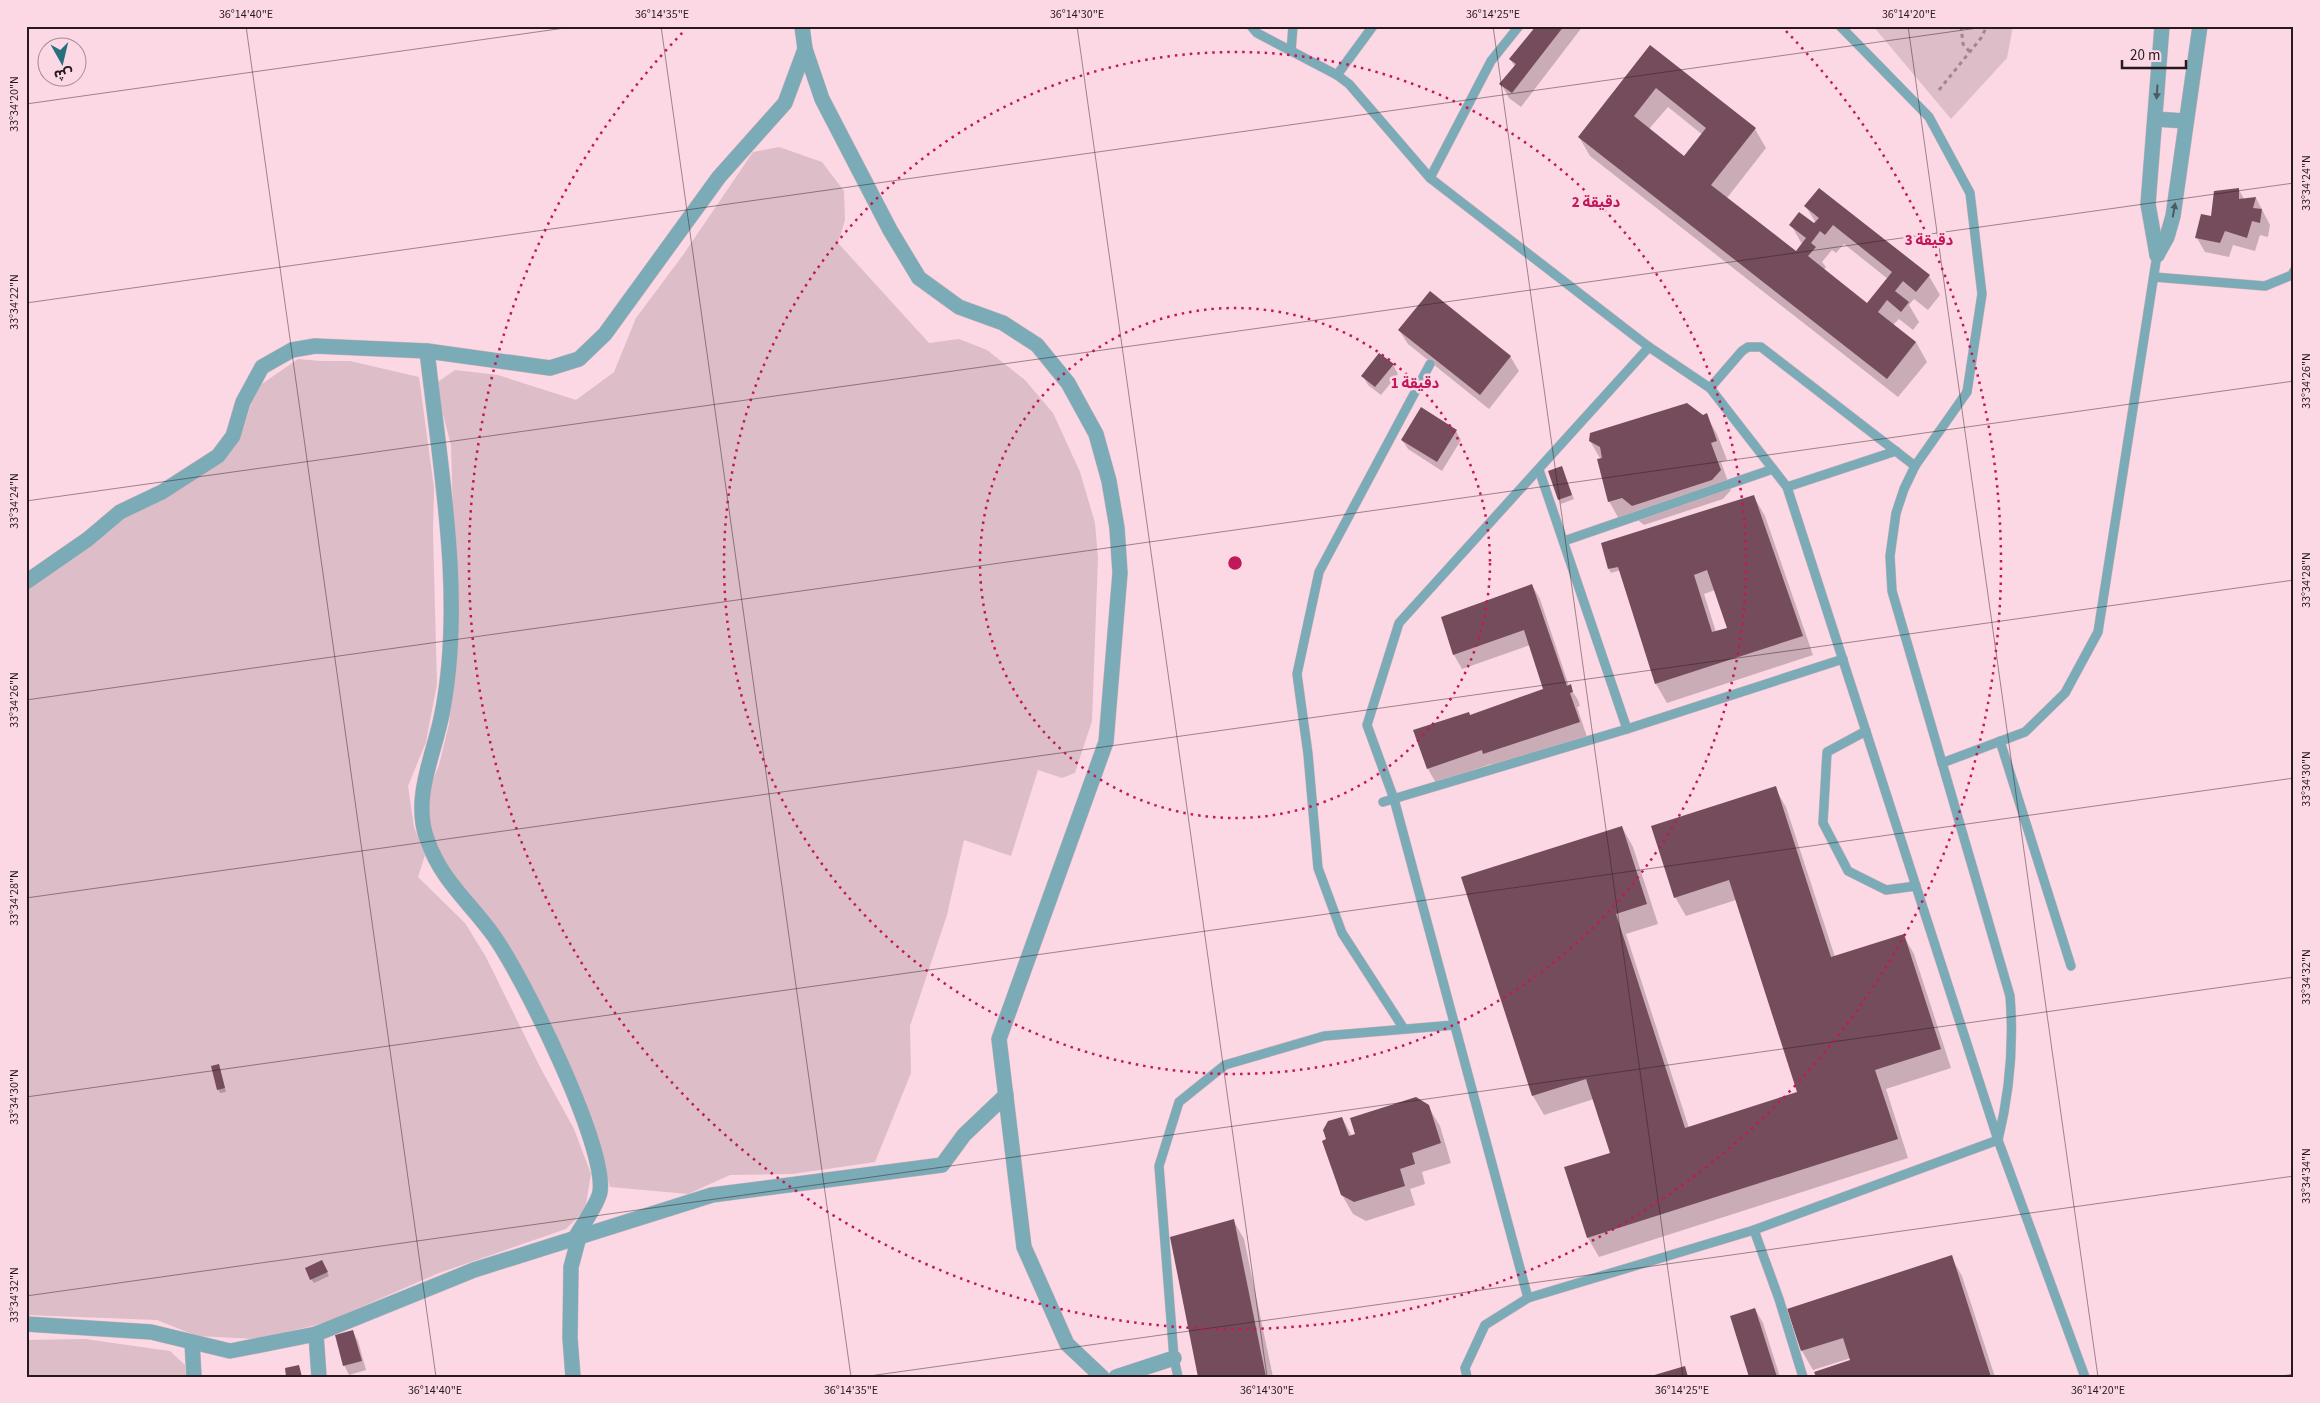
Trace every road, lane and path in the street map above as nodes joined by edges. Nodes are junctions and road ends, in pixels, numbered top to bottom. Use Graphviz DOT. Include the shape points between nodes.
graph roads {
  1 [pos="802,26"];
  2 [pos="1251,26"];
  3 [pos="1293,26"];
  4 [pos="1373,26"];
  5 [pos="1519,26"];
  6 [pos="1840,26"];
  7 [pos="1961,26"];
  8 [pos="1987,26"];
  9 [pos="2162,26"];
  10 [pos="2200,26"];
  11 [pos="805,49"];
  12 [pos="1292,51"];
  13 [pos="1970,52"];
  14 [pos="1337,75"];
  15 [pos="1939,90"];
  16 [pos="2155,119"];
  17 [pos="2185,122"];
  18 [pos="1430,178"];
  19 [pos="2158,255"];
  20 [pos="2293,274"];
  21 [pos="2154,277"];
  22 [pos="1649,347"];
  23 [pos="428,351"];
  24 [pos="1430,364"];
  25 [pos="1710,388"];
  26 [pos="1896,451"];
  27 [pos="1915,466"];
  28 [pos="1773,469"];
  29 [pos="1540,470"];
  30 [pos="1787,487"];
  31 [pos="1564,541"];
  32 [pos="26,582"];
  33 [pos="1842,659"];
  34 [pos="1627,729"];
  35 [pos="1866,731"];
  36 [pos="2000,741"];
  37 [pos="1942,763"];
  38 [pos="1394,799"];
  39 [pos="1383,802"];
  40 [pos="1916,886"];
  41 [pos="2071,966"];
  42 [pos="1454,1026"];
  43 [pos="1404,1029"];
  44 [pos="1006,1095"];
  45 [pos="1998,1140"];
  46 [pos="1754,1230"];
  47 [pos="577,1237"];
  48 [pos="1528,1298"];
  49 [pos="26,1324"];
  50 [pos="316,1334"];
  51 [pos="192,1342"];
  52 [pos="1174,1358"];
  53 [pos="194,1377"];
  54 [pos="319,1377"];
  55 [pos="573,1377"];
  56 [pos="1102,1377"];
  57 [pos="1116,1377"];
  58 [pos="1178,1377"];
  59 [pos="1467,1377"];
  60 [pos="1803,1377"];
  61 [pos="2085,1377"];
  1 -- 11 [label="street"];
  2 -- 12 [label="lane" via="1257,33"];
  3 -- 12 [label="lane"];
  4 -- 14 [label="lane"];
  5 -- 18 [label="lane" via="1491,61"];
  6 -- 27 [label="lane" via="1929,117 1970,193 1982,294 1967,392"];
  7 -- 13 [label="path" via="1963,44"];
  8 -- 13 [label="path"];
  9 -- 16 [label="street, one-way"];
  10 -- 17 [label="street"];
  11 -- 23 [label="street" via="785,103 719,177 605,334 579,359 550,368"];
  11 -- 44 [label="street" via="822,98 890,230 919,278 959,307 1003,323 1037,345 1068,382 1096,434 1109,481 1120,573 1106,742 999,1039"];
  12 -- 14 [label="lane"];
  13 -- 15 [label="path"];
  14 -- 18 [label="lane" via="1349,84"];
  16 -- 17 [label="street"];
  16 -- 19 [label="street" via="2148,204"];
  19 -- 17 [label="street, one-way" via="2168,237 2173,216"];
  18 -- 22 [label="lane"];
  19 -- 21 [label="lane"];
  20 -- 21 [label="lane" via="2265,286"];
  21 -- 36 [label="lane" via="2098,632 2065,693 2025,732"];
  22 -- 25 [label="lane"];
  22 -- 29 [label="lane"];
  23 -- 32 [label="street" via="315,346 292,350 262,367 243,402 233,436 218,456 162,492 120,512"];
  23 -- 47 [label="street" via="447,529 452,628 442,714 420,815 437,863 493,935 523,982 581,1113 598,1166 600,1194"];
  24 -- 43 [label="lane" via="1319,572 1297,674 1318,868 1342,933"];
  25 -- 26 [label="lane" via="1742,351 1748,347 1761,347"];
  25 -- 28 [label="lane"];
  26 -- 27 [label="lane"];
  26 -- 30 [label="lane"];
  27 -- 37 [label="lane" via="1896,513 1890,573 1892,591"];
  28 -- 30 [label="lane"];
  28 -- 31 [label="lane"];
  29 -- 31 [label="lane"];
  29 -- 38 [label="lane" via="1399,624 1367,725"];
  30 -- 33 [label="lane"];
  31 -- 34 [label="lane"];
  33 -- 34 [label="lane"];
  33 -- 35 [label="lane"];
  34 -- 38 [label="lane"];
  35 -- 40 [label="lane"];
  35 -- 40 [label="lane" via="1827,752 1823,823 1848,871 1886,890"];
  36 -- 37 [label="lane"];
  36 -- 41 [label="lane"];
  37 -- 45 [label="lane" via="2010,996 2013,1048"];
  38 -- 39 [label="lane"];
  38 -- 42 [label="lane"];
  40 -- 45 [label="lane"];
  42 -- 43 [label="lane"];
  42 -- 48 [label="lane"];
  43 -- 52 [label="lane" via="1324,1036 1225,1065 1179,1102 1159,1166"];
  44 -- 47 [label="street" via="964,1135 942,1165 712,1195"];
  44 -- 56 [label="street" via="1024,1247 1067,1344"];
  45 -- 46 [label="lane"];
  45 -- 61 [label="lane"];
  46 -- 48 [label="lane"];
  46 -- 60 [label="lane"];
  47 -- 50 [label="street" via="474,1270"];
  47 -- 55 [label="street" via="571,1267"];
  48 -- 59 [label="lane" via="1485,1325 1465,1368"];
  49 -- 51 [label="street" via="150,1332"];
  50 -- 51 [label="street" via="230,1351"];
  50 -- 54 [label="street"];
  51 -- 53 [label="street"];
  52 -- 57 [label="street"];
  52 -- 58 [label="lane"];
}
